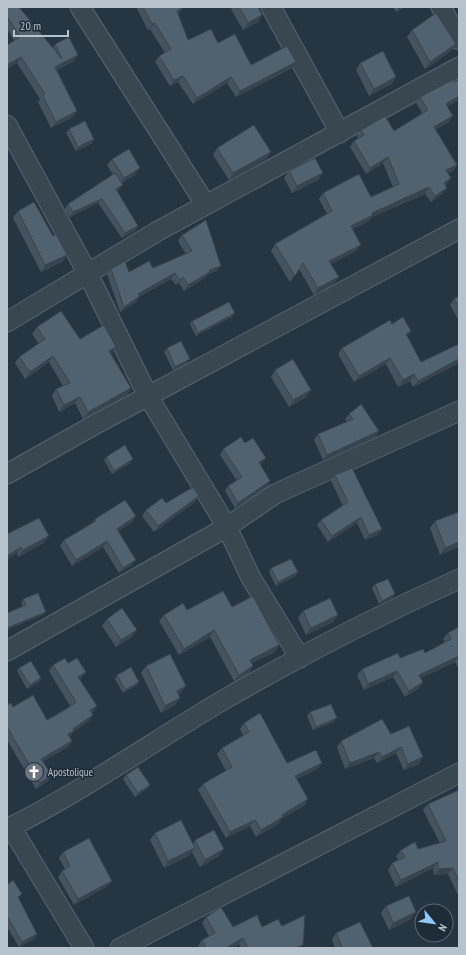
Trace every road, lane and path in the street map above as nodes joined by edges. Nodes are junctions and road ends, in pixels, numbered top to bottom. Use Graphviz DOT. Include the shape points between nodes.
graph roads {
  1 [pos="80,7"];
  2 [pos="271,7"];
  3 [pos="441,7"];
  4 [pos="459,40"];
  5 [pos="459,67"];
  6 [pos="7,125"];
  7 [pos="340,133"];
  8 [pos="206,205"];
  9 [pos="459,229"];
  10 [pos="88,274"];
  11 [pos="7,322"];
  12 [pos="148,396"];
  13 [pos="459,411"];
  14 [pos="7,474"];
  15 [pos="227,527"];
  16 [pos="459,579"];
  17 [pos="7,651"];
  18 [pos="300,658"];
  19 [pos="459,773"];
  20 [pos="9,828"];
  21 [pos="84,948"];
  22 [pos="120,948"];
  1 -- 8 [label="street"];
  2 -- 7 [label="street"];
  3 -- 4 [label="street"];
  5 -- 7 [label="street"];
  6 -- 10 [label="street"];
  7 -- 8 [label="street"];
  8 -- 10 [label="street"];
  9 -- 12 [label="street"];
  10 -- 11 [label="street"];
  10 -- 12 [label="street"];
  12 -- 14 [label="street"];
  12 -- 15 [label="street"];
  13 -- 15 [label="street" via="275,494"];
  15 -- 17 [label="street"];
  15 -- 18 [label="street" via="251,578"];
  16 -- 18 [label="street" via="406,603"];
  18 -- 20 [label="street"];
  19 -- 22 [label="street"];
  20 -- 21 [label="street"];
}
